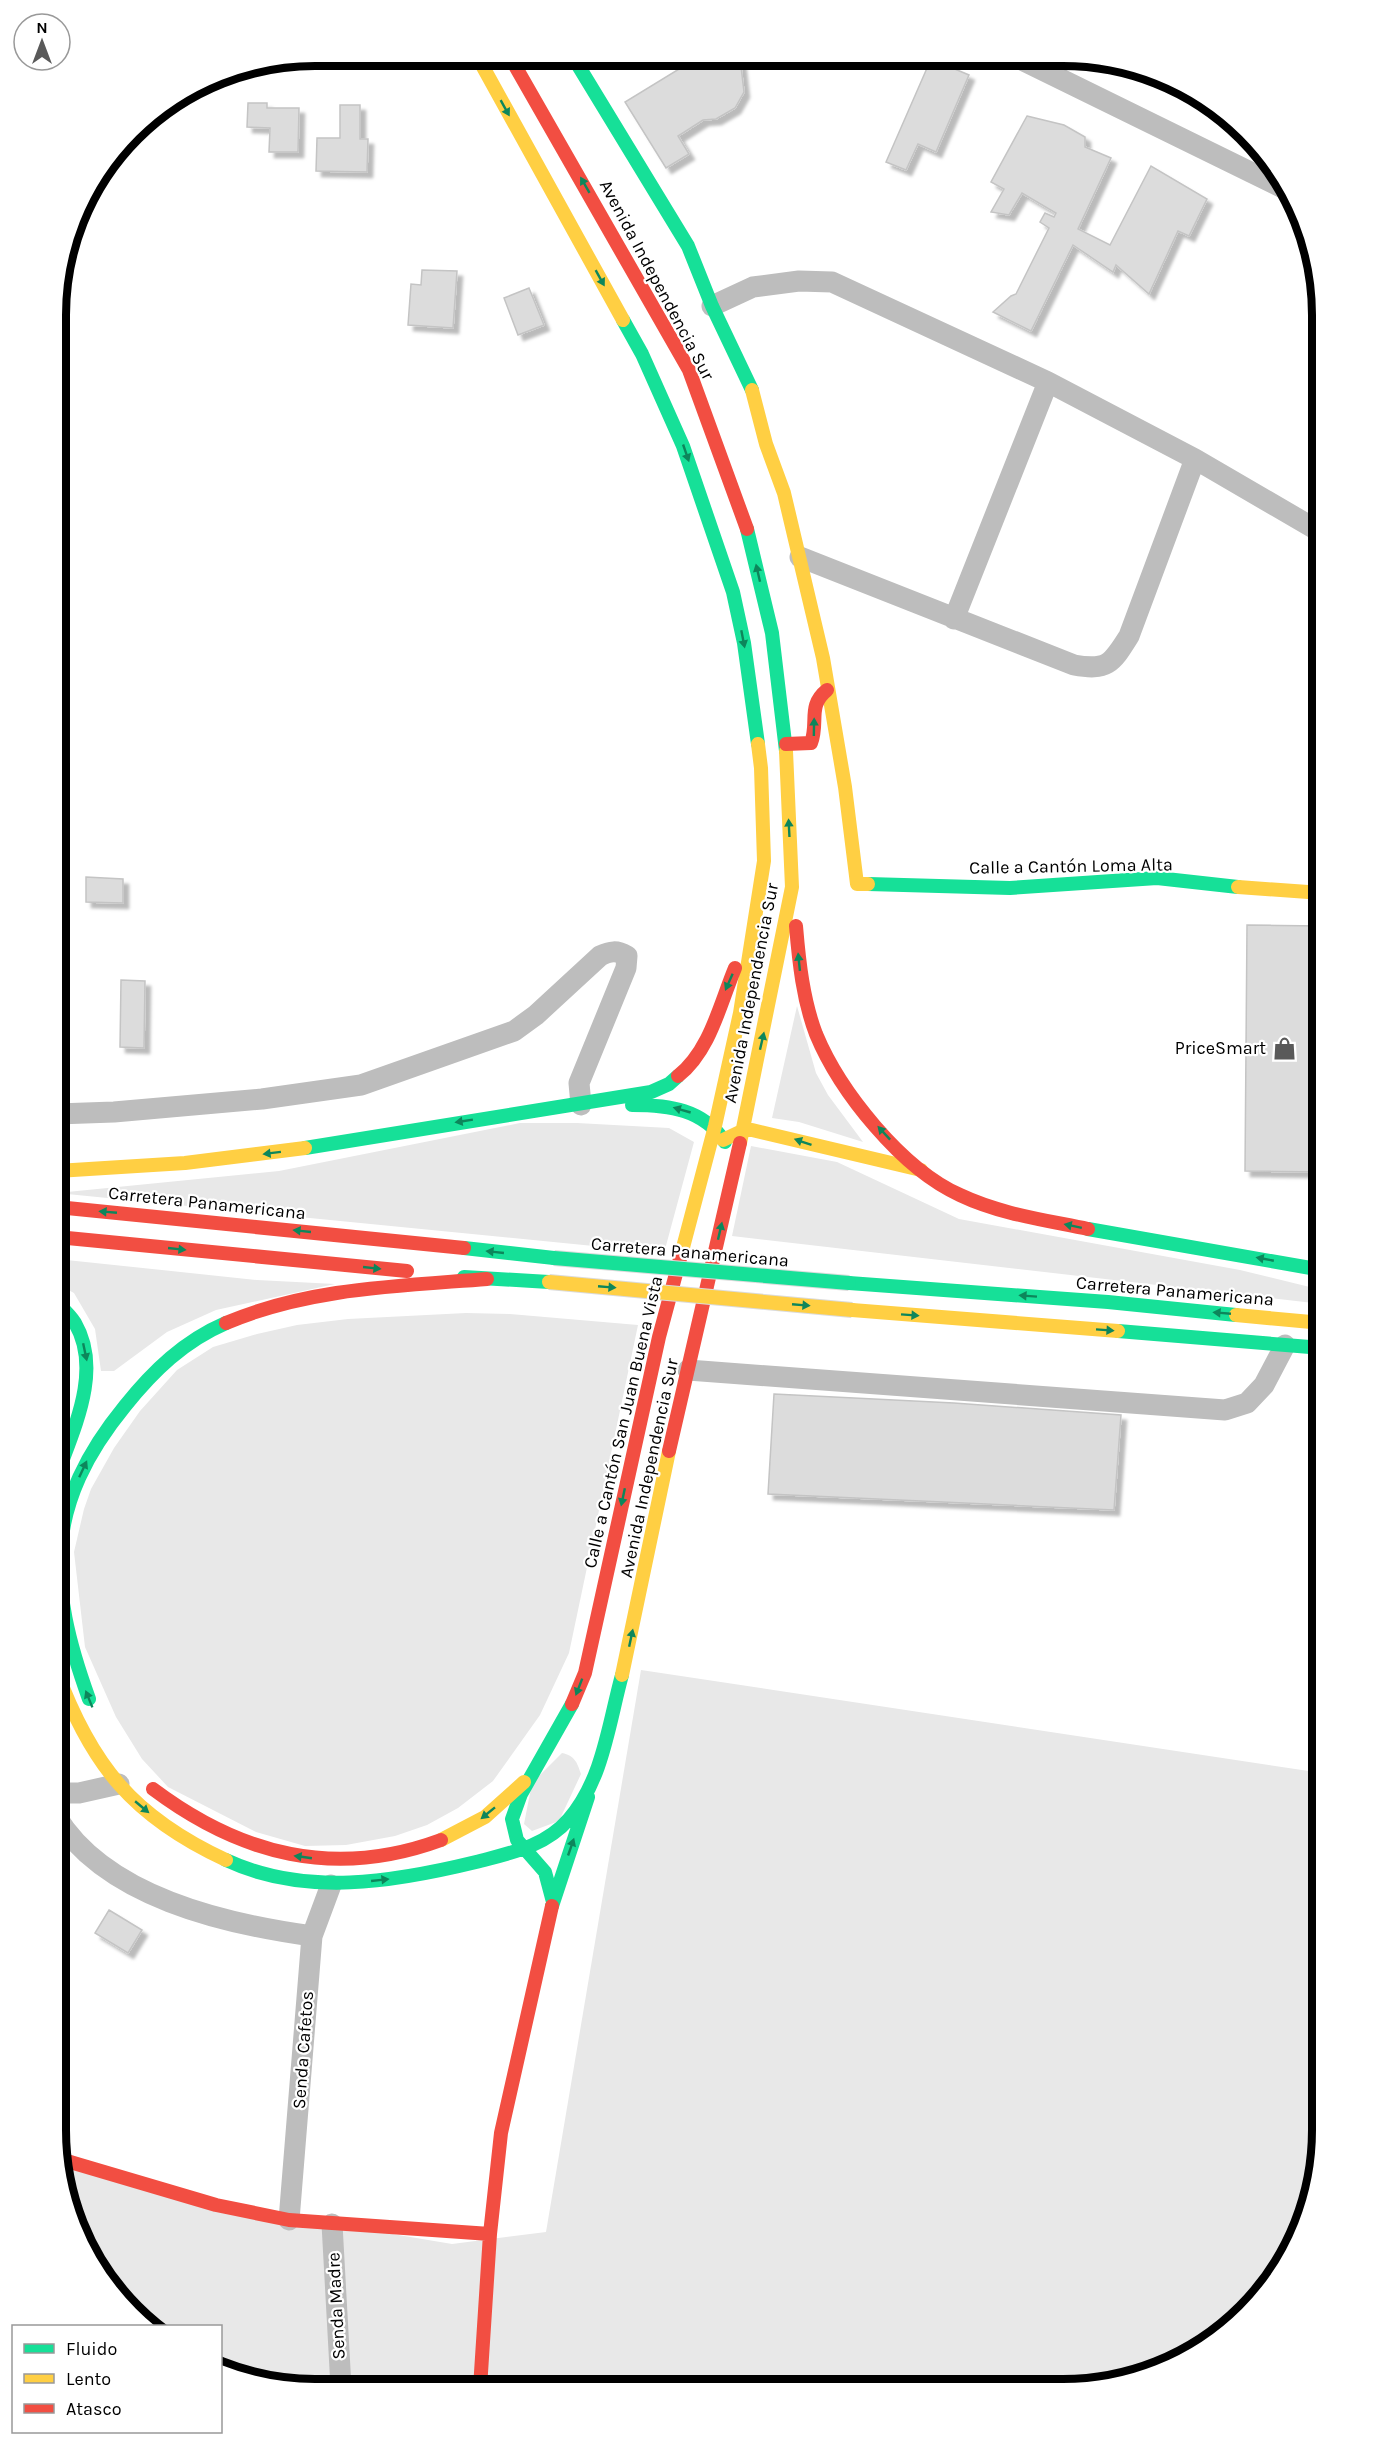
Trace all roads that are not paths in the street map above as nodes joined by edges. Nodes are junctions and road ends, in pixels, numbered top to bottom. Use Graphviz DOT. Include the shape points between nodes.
graph roads {
  1 [pos="482,66"];
  2 [pos="515,66"];
  3 [pos="578,66"];
  4 [pos="1035,66"];
  5 [pos="1274,184"];
  6 [pos="712,306"];
  7 [pos="1048,382"];
  8 [pos="1195,459"];
  9 [pos="1312,527"];
  10 [pos="800,556"];
  11 [pos="954,619"];
  12 [pos="827,690"];
  13 [pos="786,744"];
  14 [pos="792,887"];
  15 [pos="1312,892"];
  16 [pos="753,928"];
  17 [pos="580,1105"];
  18 [pos="522,1112"];
  19 [pos="66,1113"];
  20 [pos="715,1126"];
  21 [pos="741,1132"];
  22 [pos="724,1139"];
  23 [pos="707,1153"];
  24 [pos="735,1163"];
  25 [pos="921,1170"];
  26 [pos="66,1171"];
  27 [pos="66,1208"];
  28 [pos="66,1238"];
  29 [pos="1312,1268"];
  30 [pos="487,1279"];
  31 [pos="66,1310"];
  32 [pos="1312,1322"];
  33 [pos="1285,1345"];
  34 [pos="1312,1347"];
  35 [pos="688,1370"];
  36 [pos="66,1449"];
  37 [pos="66,1515"];
  38 [pos="66,1608"];
  39 [pos="66,1694"];
  40 [pos="97,1717"];
  41 [pos="550,1742"];
  42 [pos="568,1742"];
  43 [pos="587,1751"];
  44 [pos="596,1772"];
  45 [pos="531,1774"];
  46 [pos="140,1776"];
  47 [pos="118,1784"];
  48 [pos="66,1793"];
  49 [pos="66,1828"];
  50 [pos="524,1849"];
  51 [pos="488,1859"];
  52 [pos="545,1872"];
  53 [pos="331,1884"];
  54 [pos="553,1902"];
  55 [pos="312,1936"];
  56 [pos="68,2161"];
  57 [pos="290,2220"];
  58 [pos="332,2224"];
  59 [pos="490,2234"];
  60 [pos="341,2379"];
  61 [pos="481,2379"];
  1 -- 16 [label="main road, Avenida Independencia Sur, one-way" via="642,354 683,446 734,592 761,768 764,861"];
  13 -- 2 [label="main road, Avenida Independencia Sur, one-way" via="758,568 744,517 689,370"];
  3 -- 6 [label="main road" via="687,246"];
  4 -- 5 [label="street"];
  6 -- 7 [label="street" via="753,288 799,281 832,282"];
  6 -- 10 [label="main road" via="750,384"];
  7 -- 8 [label="street"];
  7 -- 11 [label="street"];
  8 -- 9 [label="street"];
  8 -- 11 [label="street" via="1129,636 1104,667 1074,665"];
  10 -- 11 [label="street"];
  10 -- 12 [label="main road"];
  13 -- 12 [label="main road, one-way" via="811,743 815,736 815,702"];
  12 -- 15 [label="main road, Calle a Cantón Loma Alta" via="857,884 1010,888 1157,878"];
  14 -- 13 [label="main road, Avenida Independencia Sur, one-way"];
  21 -- 14 [label="main road, Avenida Independencia Sur, one-way"];
  25 -- 14 [label="main road, one-way" via="882,1133 857,1101 816,1034 801,974"];
  16 -- 17 [label="main road, one-way" via="705,1040 686,1070 662,1088"];
  16 -- 20 [label="main road, Calle a Cantón San Juan Buena Vista" via="740,1013"];
  17 -- 18 [label="main road"];
  17 -- 19 [label="street" via="579,1083 626,968 627,956 620,952 600,956 514,1031 361,1085 251,1100"];
  20 -- 18 [label="main road, one-way" via="684,1109 659,1105"];
  18 -- 26 [label="main road, one-way" via="282,1152"];
  20 -- 22 [label="main road"];
  20 -- 23 [label="main road, Calle a Cantón San Juan Buena Vista"];
  21 -- 22 [label="main road"];
  21 -- 24 [label="main road, Avenida Independencia Sur"];
  25 -- 21 [label="main road, one-way" via="777,1134"];
  22 -- 23 [label="main road"];
  22 -- 24 [label="main road"];
  23 -- 41 [label="main road, Calle a Cantón San Juan Buena Vista, one-way" via="659,1337 585,1673"];
  35 -- 24 [label="main road, Avenida Independencia Sur, one-way"];
  29 -- 25 [label="main road, one-way" via="1034,1218 945,1188"];
  32 -- 27 [label="main road, Carretera Panamericana, one-way, bridge" via="554,1258"];
  28 -- 30 [label="main road, one-way"];
  30 -- 33 [label="main road, one-way, bridge"];
  37 -- 30 [label="main road, one-way" via="70,1496 99,1438 147,1380 190,1341 268,1308 342,1293"];
  31 -- 36 [label="main road, one-way" via="78,1328 88,1368 84,1396"];
  33 -- 34 [label="main road"];
  33 -- 35 [label="street" via="1264,1385 1247,1403 1225,1410"];
  44 -- 35 [label="main road, Avenida Independencia Sur, one-way" via="627,1658"];
  40 -- 38 [label="main road, one-way" via="73,1654"];
  39 -- 47 [label="main road" via="84,1736"];
  41 -- 42 [label="main road"];
  41 -- 45 [label="main road, Calle a Cantón San Juan Buena Vista"];
  43 -- 44 [label="main road"];
  44 -- 50 [label="main road" via="581,1804 564,1824 542,1842"];
  54 -- 44 [label="main road, Avenida Independencia Sur, one-way"];
  45 -- 46 [label="main road, one-way" via="480,1820 441,1840 408,1851 339,1860 269,1850 216,1831 168,1802"];
  45 -- 50 [label="main road" via="512,1819 517,1840"];
  47 -- 48 [label="street"];
  47 -- 53 [label="main road, one-way" via="141,1808 207,1852 292,1879"];
  49 -- 55 [label="street" via="97,1861 158,1897 216,1918"];
  50 -- 51 [label="main road"];
  50 -- 52 [label="main road"];
  51 -- 52 [label="main road" via="527,1864"];
  53 -- 51 [label="main road, one-way" via="419,1876"];
  52 -- 54 [label="main road"];
  53 -- 55 [label="street, Senda Cafetos"];
  54 -- 59 [label="main road" via="501,2133"];
  55 -- 57 [label="street, Senda Cafetos"];
  56 -- 57 [label="main road" via="216,2205"];
  57 -- 58 [label="main road"];
  58 -- 59 [label="main road"];
  58 -- 60 [label="street, Senda Madre"];
  59 -- 61 [label="main road"];
}
